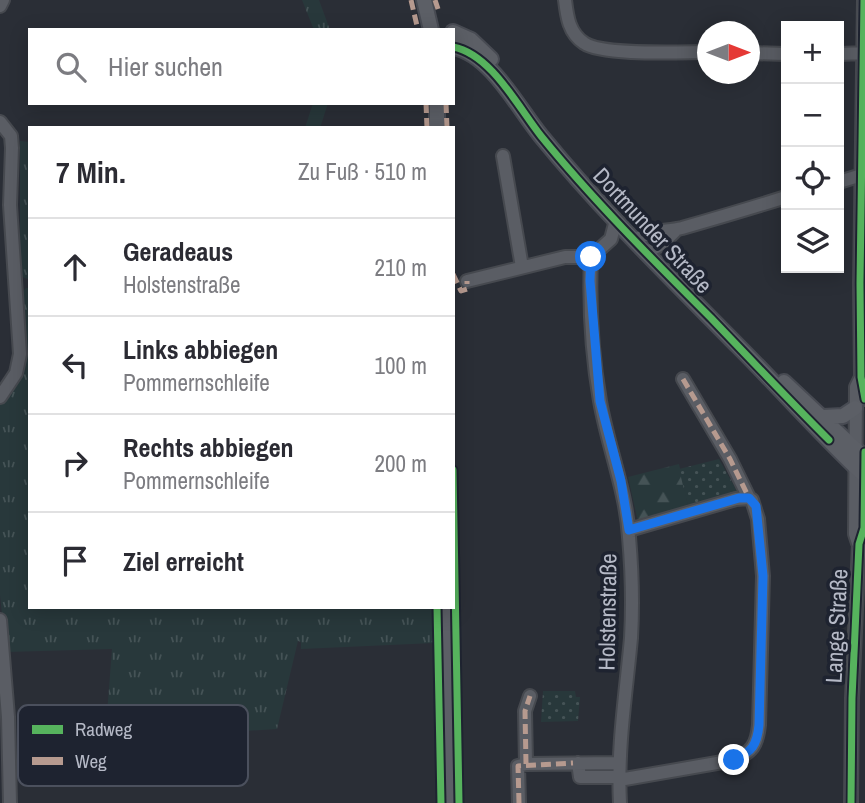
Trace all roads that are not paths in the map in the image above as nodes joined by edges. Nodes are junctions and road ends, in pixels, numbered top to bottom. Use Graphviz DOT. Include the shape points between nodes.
graph roads {
  1 [pos="2,0"];
  2 [pos="424,0"];
  3 [pos="565,0"];
  4 [pos="864,0"];
  5 [pos="0,6"];
  6 [pos="431,28"];
  7 [pos="455,34"];
  8 [pos="455,47"];
  9 [pos="697,52"];
  10 [pos="760,53"];
  11 [pos="864,53"];
  12 [pos="781,54"];
  13 [pos="844,54"];
  14 [pos="437,105"];
  15 [pos="0,122"];
  16 [pos="437,126"];
  17 [pos="503,156"];
  18 [pos="863,174"];
  19 [pos="844,180"];
  20 [pos="781,198"];
  21 [pos="616,220"];
  22 [pos="677,229"];
  23 [pos="635,237"];
  24 [pos="611,239"];
  25 [pos="650,251"];
  26 [pos="591,257"];
  27 [pos="523,267"];
  28 [pos="467,281"];
  29 [pos="683,379"];
  30 [pos="0,397"];
  31 [pos="860,404"];
  32 [pos="823,417"];
  33 [pos="862,460"];
  34 [pos="749,498"];
  35 [pos="864,528"];
  36 [pos="629,530"];
  37 [pos="859,544"];
  38 [pos="446,609"];
  39 [pos="0,620"];
  40 [pos="530,696"];
  41 [pos="526,764"];
  42 [pos="618,773"];
  43 [pos="10,803"];
  44 [pos="450,803"];
  45 [pos="519,803"];
  46 [pos="620,803"];
  47 [pos="851,803"];
  1 -- 5 [label="street"];
  2 -- 6 [label="main road"];
  3 -- 9 [label="street" via="572,30 587,46"];
  4 -- 11 [label="street, Lange Straße"];
  7 -- 23 [label="main road, Dortmunder Straße" via="486,52"];
  8 -- 21 [label="main road, Dortmunder Straße" via="476,56 488,68"];
  10 -- 12 [label="street"];
  11 -- 13 [label="street"];
  11 -- 18 [label="street, Lange Straße"];
  14 -- 16 [label="main road"];
  15 -- 30 [label="street" via="11,136 10,205 20,354 16,373"];
  17 -- 27 [label="street"];
  18 -- 19 [label="street"];
  18 -- 31 [label="street, Lange Straße" via="861,377 856,387"];
  20 -- 22 [label="street"];
  21 -- 23 [label="main road, Dortmunder Straße"];
  21 -- 24 [label="street"];
  22 -- 23 [label="street"];
  22 -- 25 [label="street"];
  23 -- 24 [label="street"];
  23 -- 25 [label="main road, Dortmunder Straße"];
  24 -- 26 [label="street"];
  25 -- 32 [label="main road, Dortmunder Straße"];
  25 -- 33 [label="main road, Dortmunder Straße"];
  26 -- 27 [label="street" via="565,257"];
  26 -- 36 [label="street, Holstenstraße" via="600,401"];
  27 -- 28 [label="street"];
  29 -- 34 [label="street"];
  31 -- 32 [label="main road" via="843,416"];
  31 -- 33 [label="street, Lange Straße"];
  32 -- 33 [label="main road, Dortmunder Straße"];
  33 -- 35 [label="street, Lange Straße"];
  33 -- 37 [label="street, Lange Straße" via="855,534"];
  34 -- 36 [label="street"];
  34 -- 42 [label="street" via="756,506 763,576 759,725 754,748 734,760"];
  35 -- 37 [label="street, Lange Straße"];
  36 -- 42 [label="street, Holstenstraße" via="632,618"];
  37 -- 47 [label="street, Lange Straße"];
  38 -- 44 [label="main road"];
  39 -- 43 [label="street"];
  40 -- 41 [label="street" via="525,711"];
  41 -- 42 [label="street" via="578,763"];
  41 -- 45 [label="street" via="519,766"];
  42 -- 46 [label="street, Holstenstraße"];
}
